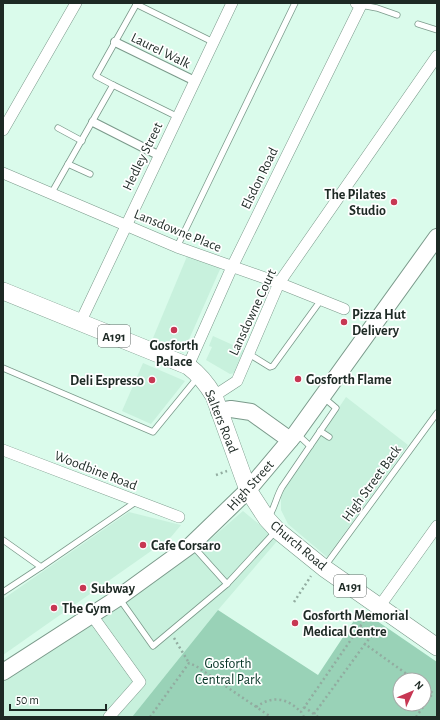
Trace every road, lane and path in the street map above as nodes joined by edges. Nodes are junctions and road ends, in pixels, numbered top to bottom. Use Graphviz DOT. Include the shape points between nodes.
graph roads {
  1 [pos="76,3"];
  2 [pos="295,3"];
  3 [pos="136,4"];
  4 [pos="230,4"];
  5 [pos="358,4"];
  6 [pos="397,15"];
  7 [pos="418,24"];
  8 [pos="437,30"];
  9 [pos="115,42"];
  10 [pos="214,42"];
  11 [pos="437,56"];
  12 [pos="195,81"];
  13 [pos="113,86"];
  14 [pos="178,117"];
  15 [pos="92,122"];
  16 [pos="58,128"];
  17 [pos="3,130"];
  18 [pos="82,141"];
  19 [pos="160,156"];
  20 [pos="68,164"];
  21 [pos="3,173"];
  22 [pos="90,174"];
  23 [pos="51,194"];
  24 [pos="126,226"];
  25 [pos="437,237"];
  26 [pos="177,247"];
  27 [pos="232,267"];
  28 [pos="279,283"];
  29 [pos="3,290"];
  30 [pos="322,300"];
  31 [pos="344,309"];
  32 [pos="80,323"];
  33 [pos="248,354"];
  34 [pos="3,368"];
  35 [pos="194,371"];
  36 [pos="322,396"];
  37 [pos="217,404"];
  38 [pos="437,413"];
  39 [pos="320,431"];
  40 [pos="293,436"];
  41 [pos="329,437"];
  42 [pos="310,446"];
  43 [pos="3,450"];
  44 [pos="248,490"];
  45 [pos="137,501"];
  46 [pos="179,517"];
  47 [pos="272,525"];
  48 [pos="437,526"];
  49 [pos="3,540"];
  50 [pos="191,545"];
  51 [pos="322,566"];
  52 [pos="41,567"];
  53 [pos="227,584"];
  54 [pos="3,592"];
  55 [pos="118,598"];
  56 [pos="294,602"];
  57 [pos="378,606"];
  58 [pos="91,614"];
  59 [pos="360,626"];
  60 [pos="171,632"];
  61 [pos="365,644"];
  62 [pos="437,647"];
  63 [pos="189,663"];
  64 [pos="3,672"];
  65 [pos="404,672"];
  66 [pos="256,707"];
  67 [pos="304,707"];
  68 [pos="301,712"];
  69 [pos="314,714"];
  70 [pos="109,717"];
  71 [pos="150,717"];
  72 [pos="271,717"];
  73 [pos="304,717"];
  74 [pos="318,717"];
  1 -- 17 [label="street"];
  2 -- 26 [label="lane"];
  3 -- 9 [label="lane"];
  3 -- 10 [label="lane"];
  4 -- 10 [label="street, Hedley Street"];
  5 -- 6 [label="lane"];
  5 -- 27 [label="street, Elsdon Road"];
  7 -- 8 [label="lane"];
  9 -- 12 [label="street, Laurel Walk"];
  9 -- 13 [label="lane" via="96,76"];
  10 -- 12 [label="street, Hedley Street"];
  11 -- 28 [label="street, Lansdowne Court"];
  12 -- 14 [label="street, Hedley Street"];
  13 -- 14 [label="lane"];
  13 -- 15 [label="lane"];
  14 -- 19 [label="street, Hedley Street"];
  15 -- 18 [label="lane"];
  15 -- 19 [label="street"];
  16 -- 18 [label="lane"];
  18 -- 20 [label="lane"];
  19 -- 24 [label="street, Hedley Street"];
  20 -- 22 [label="lane"];
  20 -- 23 [label="lane"];
  21 -- 23 [label="street, Lansdowne Place"];
  23 -- 24 [label="street, Lansdowne Place"];
  24 -- 26 [label="street, Lansdowne Place"];
  24 -- 32 [label="street, Hedley Street"];
  25 -- 36 [label="main road, High Street"];
  26 -- 27 [label="street, Lansdowne Place"];
  27 -- 28 [label="street, Lansdowne Place"];
  27 -- 35 [label="street, Elsdon Road"];
  28 -- 30 [label="street, Lansdowne Place"];
  28 -- 33 [label="street, Lansdowne Court"];
  29 -- 32 [label="main road, A191"];
  30 -- 31 [label="street, Lansdowne Place"];
  30 -- 33 [label="lane" via="273,366 270,367"];
  32 -- 35 [label="main road, A191"];
  33 -- 37 [label="street, Lansdowne Court" via="237,381"];
  34 -- 35 [label="lane" via="153,432"];
  35 -- 37 [label="main road, Salters Road / A191"];
  36 -- 39 [label="lane" via="336,408"];
  36 -- 40 [label="main road, High Street"];
  37 -- 40 [label="main road" via="251,412"];
  37 -- 44 [label="main road, Salters Road / A191"];
  38 -- 51 [label="lane, High Street Back"];
  39 -- 41 [label="lane"];
  39 -- 42 [label="lane"];
  40 -- 42 [label="lane"];
  40 -- 44 [label="main road, High Street"];
  42 -- 47 [label="lane" via="278,494"];
  43 -- 45 [label="street, Woodbine Road"];
  44 -- 47 [label="main road, Church Road / A191"];
  44 -- 50 [label="main road, High Street"];
  45 -- 46 [label="street, Woodbine Road"];
  45 -- 52 [label="lane"];
  47 -- 51 [label="main road, Church Road / A191"];
  47 -- 53 [label="lane"];
  48 -- 57 [label="street"];
  49 -- 52 [label="lane"];
  50 -- 53 [label="lane"];
  50 -- 55 [label="main road, High Street"];
  51 -- 56 [label="path"];
  51 -- 57 [label="main road, Church Road / A191"];
  52 -- 54 [label="lane"];
  53 -- 60 [label="lane"];
  55 -- 58 [label="main road, High Street"];
  55 -- 60 [label="lane" via="153,646"];
  57 -- 59 [label="path"];
  57 -- 62 [label="main road, Church Road / A191"];
  58 -- 64 [label="main road, High Street"];
  58 -- 70 [label="street" via="140,682"];
  59 -- 61 [label="path" via="372,635"];
  59 -- 67 [label="path"];
  60 -- 63 [label="path"];
  61 -- 65 [label="path"];
  61 -- 69 [label="path"];
  63 -- 66 [label="path"];
  63 -- 71 [label="path"];
  66 -- 68 [label="path" via="264,701 282,700"];
  66 -- 72 [label="path"];
  67 -- 68 [label="path"];
  67 -- 69 [label="path"];
  68 -- 73 [label="path"];
  69 -- 74 [label="path"];
}
